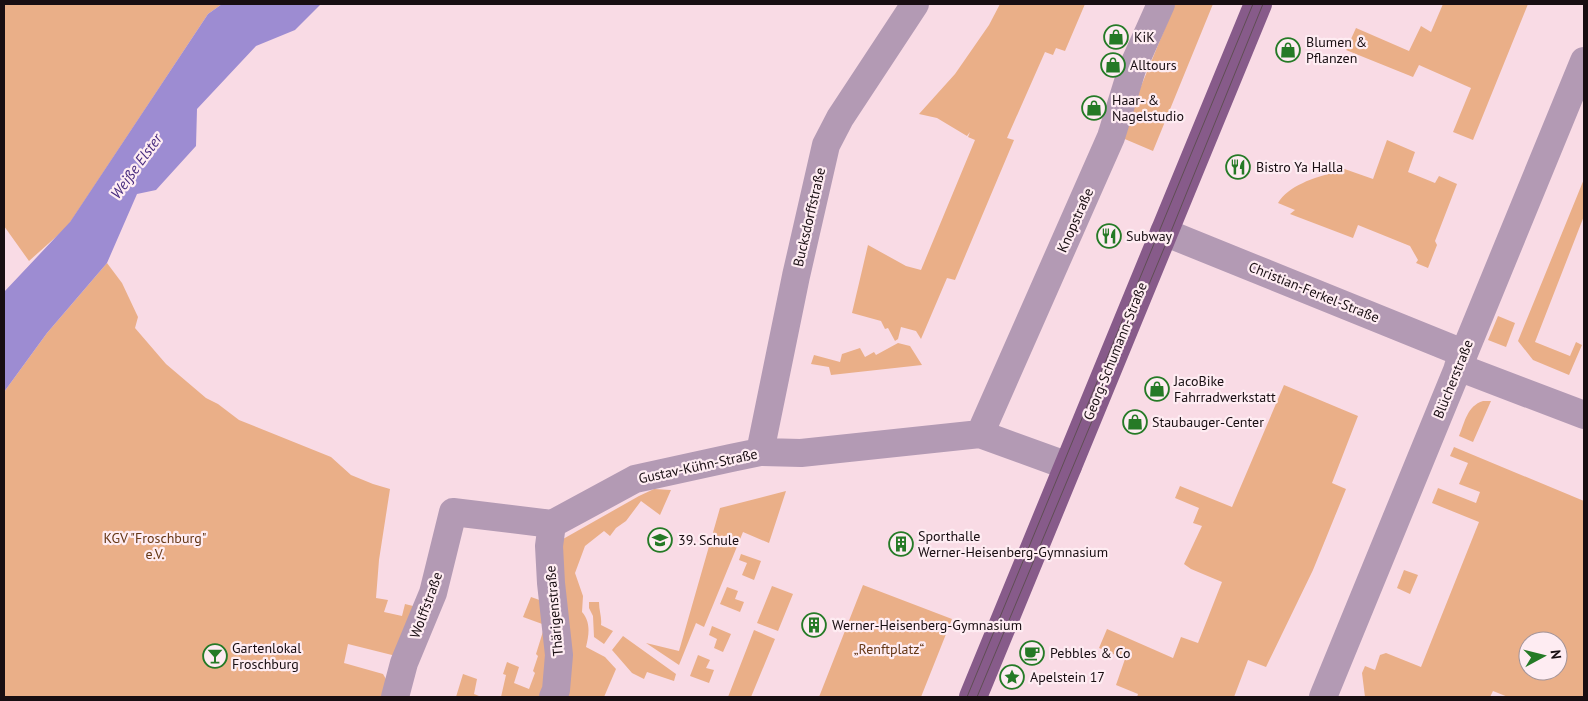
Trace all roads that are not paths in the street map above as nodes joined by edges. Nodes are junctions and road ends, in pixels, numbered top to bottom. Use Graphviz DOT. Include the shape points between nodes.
graph roads {
  1 [pos="915,4"];
  2 [pos="1161,4"];
  3 [pos="1258,4"];
  4 [pos="1584,61"];
  5 [pos="1164,232"];
  6 [pos="1461,360"];
  7 [pos="1584,415"];
  8 [pos="980,434"];
  9 [pos="760,452"];
  10 [pos="1068,466"];
  11 [pos="552,524"];
  12 [pos="395,697"];
  13 [pos="553,697"];
  14 [pos="973,697"];
  15 [pos="1323,697"];
  1 -- 9 [label="street, Bucksdorffstraße" via="840,118 826,145"];
  2 -- 8 [label="street, Knopstraße" via="1132,69 1111,138"];
  3 -- 5 [label="main road, Georg-Schumann-Straße"];
  4 -- 6 [label="street, Blücherstraße"];
  5 -- 6 [label="street, Christian-Ferkel-Straße"];
  5 -- 10 [label="main road, Georg-Schumann-Straße"];
  6 -- 7 [label="street, Christian-Ferkel-Straße"];
  6 -- 15 [label="street, Blücherstraße"];
  8 -- 9 [label="street, Gustav-Kühn-Straße" via="801,453"];
  8 -- 10 [label="street, Gustav-Kühn-Straße"];
  9 -- 11 [label="street, Gustav-Kühn-Straße" via="635,479"];
  10 -- 14 [label="main road, Georg-Schumann-Straße"];
  11 -- 12 [label="street, Wolffstraße" via="453,512 433,593 404,663"];
  11 -- 13 [label="street, Thärigenstraße" via="549,546 559,655"];
}
